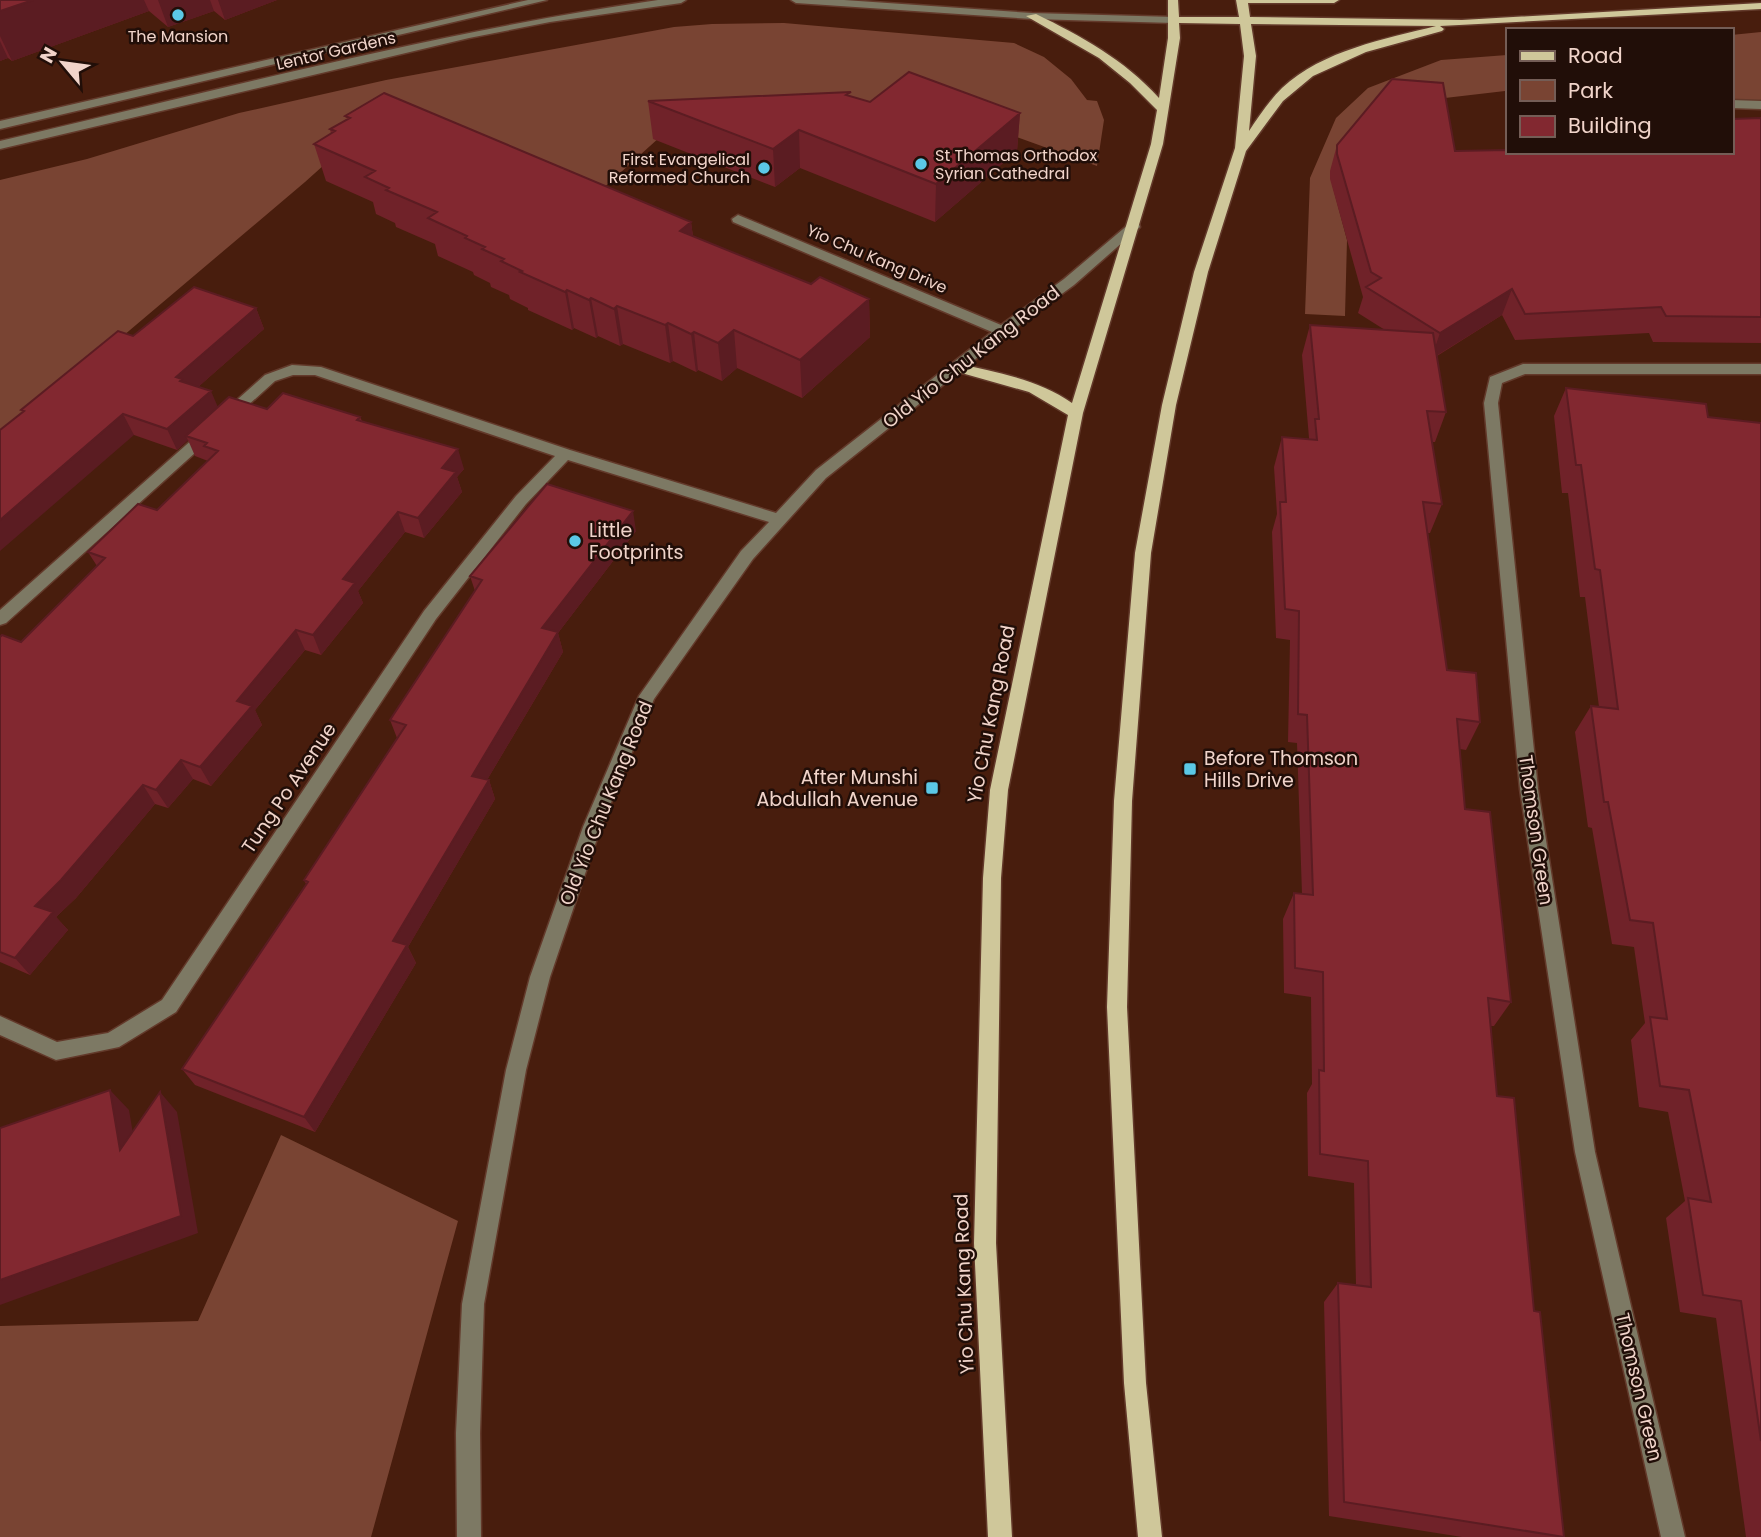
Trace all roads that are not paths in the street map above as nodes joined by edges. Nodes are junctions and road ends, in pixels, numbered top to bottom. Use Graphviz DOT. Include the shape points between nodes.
graph roads {
  1 [pos="542,0"];
  2 [pos="681,0"];
  3 [pos="796,0"];
  4 [pos="1173,0"];
  5 [pos="1241,0"];
  6 [pos="1334,0"];
  7 [pos="639,3"];
  8 [pos="592,6"];
  9 [pos="1761,6"];
  10 [pos="1032,16"];
  11 [pos="1174,20"];
  12 [pos="1245,22"];
  13 [pos="1462,23"];
  14 [pos="1733,104"];
  15 [pos="1761,105"];
  16 [pos="1163,110"];
  17 [pos="0,125"];
  18 [pos="0,145"];
  19 [pos="1241,148"];
  20 [pos="738,219"];
  21 [pos="1134,227"];
  22 [pos="1002,331"];
  23 [pos="956,367"];
  24 [pos="1761,369"];
  25 [pos="1076,413"];
  26 [pos="565,454"];
  27 [pos="778,519"];
  28 [pos="0,619"];
  29 [pos="0,1025"];
  30 [pos="469,1537"];
  31 [pos="1000,1537"];
  32 [pos="1150,1537"];
  33 [pos="1673,1537"];
  1 -- 17 [label="street, Lentor Gardens"];
  2 -- 7 [label="street, Lentor Gardens"];
  3 -- 10 [label="street"];
  4 -- 11 [label="main road, Yio Chu Kang Road"];
  5 -- 6 [label="main road"];
  5 -- 12 [label="main road"];
  7 -- 8 [label="street, Lentor Gardens"];
  8 -- 18 [label="street, Lentor Gardens"];
  9 -- 13 [label="main road"];
  10 -- 11 [label="street"];
  10 -- 16 [label="main road" via="1121,66"];
  11 -- 12 [label="main road"];
  11 -- 16 [label="main road, Yio Chu Kang Road"];
  12 -- 13 [label="main road"];
  12 -- 19 [label="main road" via="1250,56"];
  13 -- 19 [label="main road" via="1331,62 1292,86"];
  14 -- 15 [label="street"];
  16 -- 21 [label="main road, Yio Chu Kang Road"];
  19 -- 32 [label="main road" via="1201,272 1166,419 1143,554 1123,801 1117,1007 1135,1383"];
  20 -- 22 [label="street, Yio Chu Kang Drive"];
  21 -- 22 [label="street, Old Yio Chu Kang Road"];
  21 -- 25 [label="main road, Yio Chu Kang Road"];
  22 -- 23 [label="street, Old Yio Chu Kang Road"];
  23 -- 25 [label="main road" via="1046,393"];
  23 -- 27 [label="street, Old Yio Chu Kang Road" via="821,474"];
  24 -- 33 [label="street, Thomson Green" via="1523,369 1495,380 1491,403 1529,789 1585,1152"];
  25 -- 31 [label="main road, Yio Chu Kang Road" via="999,790 992,878 985,1243"];
  26 -- 27 [label="street"];
  26 -- 28 [label="street" via="316,370 292,370 270,378"];
  26 -- 29 [label="street, Tung Po Avenue" via="521,500 430,615 169,1006 112,1041 56,1051"];
  27 -- 30 [label="street, Old Yio Chu Kang Road" via="747,555 647,696 592,827 540,977 516,1070 473,1304"];
}
